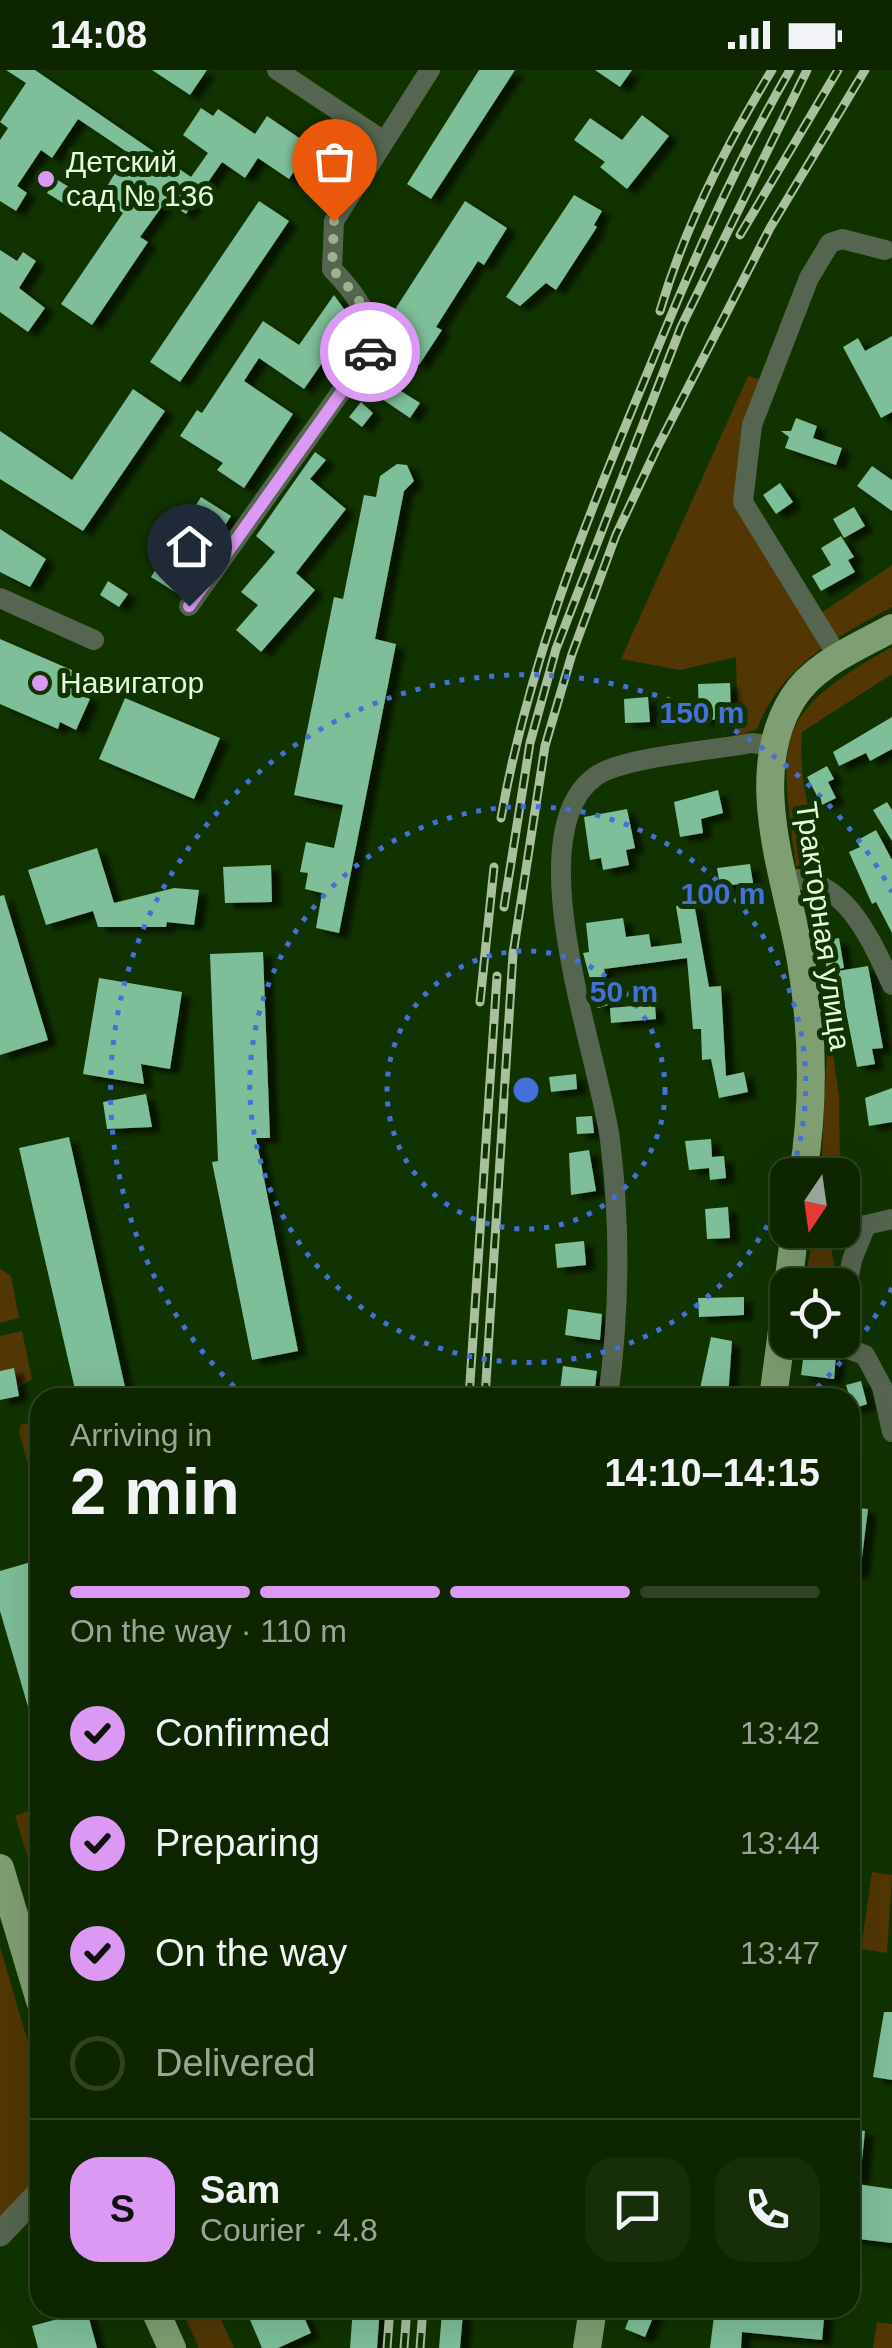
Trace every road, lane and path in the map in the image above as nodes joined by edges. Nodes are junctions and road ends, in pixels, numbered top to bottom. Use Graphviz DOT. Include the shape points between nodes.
graph roads {
  1 [pos="277,70"];
  2 [pos="430,70"];
  3 [pos="384,140"];
  4 [pos="885,250"];
  5 [pos="0,598"];
  6 [pos="189,606"];
  7 [pos="892,628"];
  8 [pos="94,640"];
  9 [pos="839,658"];
  10 [pos="773,746"];
  11 [pos="783,879"];
  12 [pos="887,962"];
  13 [pos="892,984"];
  14 [pos="804,1158"];
  15 [pos="892,1219"];
  16 [pos="850,1268"];
  17 [pos="860,1354"];
  18 [pos="779,1358"];
  19 [pos="887,1386"];
  20 [pos="609,1388"];
  21 [pos="774,1388"];
  22 [pos="892,1432"];
  23 [pos="0,1868"];
  24 [pos="30,1968"];
  25 [pos="30,2202"];
  26 [pos="0,2234"];
  27 [pos="158,2318"];
  28 [pos="592,2318"];
  29 [pos="172,2348"];
  30 [pos="587,2348"];
  1 -- 3 [label="street"];
  2 -- 3 [label="street"];
  3 -- 6 [label="street" via="334,221 332,269 362,301 372,348"];
  4 -- 9 [label="street" via="842,239 830,243 809,278 752,424 743,502"];
  5 -- 8 [label="street"];
  7 -- 9 [label="main road"];
  9 -- 10 [label="main road" via="794,697"];
  10 -- 11 [label="main road, Тракторная улица"];
  10 -- 20 [label="street" via="618,767 596,776 569,812 560,888 565,934 610,1137 621,1257"];
  11 -- 12 [label="street" via="803,877 830,887"];
  11 -- 14 [label="main road, Тракторная улица" via="801,963 811,1069"];
  12 -- 13 [label="street"];
  15 -- 16 [label="street" via="866,1225"];
  17 -- 19 [label="street"];
  18 -- 21 [label="main road"];
  19 -- 22 [label="street"];
  23 -- 24 [label="main road"];
  25 -- 26 [label="street"];
  27 -- 29 [label="main road"];
  28 -- 30 [label="main road"];
}
